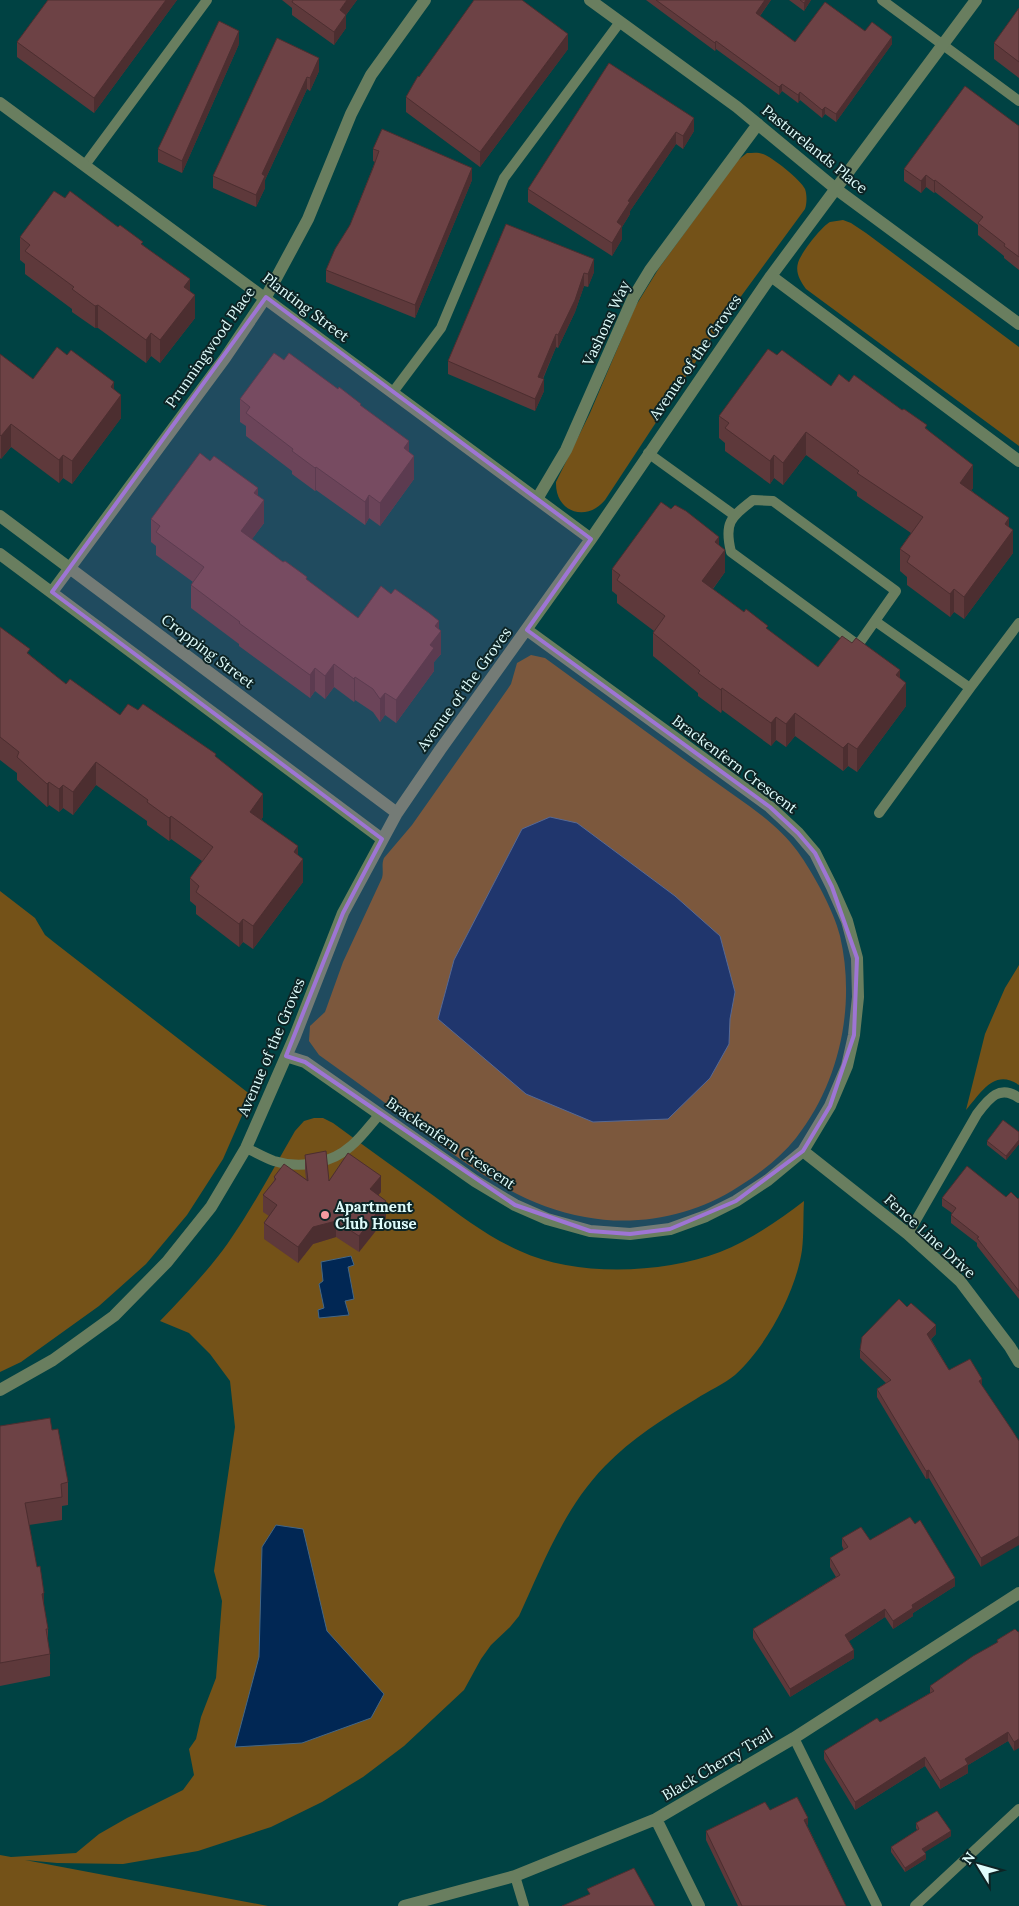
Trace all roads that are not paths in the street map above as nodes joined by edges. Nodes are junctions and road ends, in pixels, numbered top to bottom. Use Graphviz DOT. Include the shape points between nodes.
graph roads {
  1 [pos="207,0"];
  2 [pos="425,0"];
  3 [pos="590,0"];
  4 [pos="882,0"];
  5 [pos="976,0"];
  6 [pos="620,22"];
  7 [pos="942,45"];
  8 [pos="1019,101"];
  9 [pos="0,103"];
  10 [pos="758,124"];
  11 [pos="85,165"];
  12 [pos="836,189"];
  13 [pos="771,276"];
  14 [pos="266,298"];
  15 [pos="1019,324"];
  16 [pos="393,392"];
  17 [pos="648,453"];
  18 [pos="1019,461"];
  19 [pos="536,499"];
  20 [pos="734,515"];
  21 [pos="0,516"];
  22 [pos="591,539"];
  23 [pos="0,554"];
  24 [pos="70,568"];
  25 [pos="52,592"];
  26 [pos="875,621"];
  27 [pos="1019,623"];
  28 [pos="528,630"];
  29 [pos="970,688"];
  30 [pos="397,813"];
  31 [pos="879,813"];
  32 [pos="382,839"];
  33 [pos="286,1056"];
  34 [pos="1019,1098"];
  35 [pos="380,1114"];
  36 [pos="246,1148"];
  37 [pos="802,1151"];
  38 [pos="908,1234"];
  39 [pos="1019,1362"];
  40 [pos="0,1390"];
  41 [pos="1019,1593"];
  42 [pos="794,1738"];
  43 [pos="1019,1808"];
  44 [pos="656,1819"];
  45 [pos="515,1876"];
  46 [pos="404,1906"];
  47 [pos="524,1906"];
  48 [pos="699,1906"];
  49 [pos="877,1906"];
  50 [pos="916,1906"];
  1 -- 11 [label="lane"];
  2 -- 14 [label="street, Prunningwood Place" via="371,76 351,114 308,219"];
  3 -- 6 [label="street, Pasturelands Place"];
  4 -- 7 [label="lane"];
  5 -- 7 [label="street, Avenue of the Groves"];
  6 -- 10 [label="street, Pasturelands Place"];
  6 -- 16 [label="lane" via="504,178 441,328"];
  7 -- 8 [label="lane"];
  7 -- 12 [label="street, Avenue of the Groves"];
  9 -- 11 [label="street, Planting Street"];
  10 -- 12 [label="street, Pasturelands Place"];
  10 -- 19 [label="street, Vashons Way" via="650,270 633,298 566,450"];
  11 -- 14 [label="street, Planting Street"];
  12 -- 13 [label="street, Avenue of the Groves"];
  12 -- 15 [label="street, Pasturelands Place"];
  13 -- 17 [label="street, Avenue of the Groves"];
  13 -- 18 [label="street"];
  14 -- 16 [label="street, Planting Street"];
  14 -- 24 [label="street, Prunningwood Place"];
  16 -- 19 [label="street, Planting Street"];
  17 -- 20 [label="lane"];
  17 -- 22 [label="street, Avenue of the Groves"];
  19 -- 22 [label="street, Planting Street"];
  20 -- 26 [label="lane" via="727,534 731,552 858,645"];
  20 -- 26 [label="lane" via="753,500 773,501 896,591"];
  21 -- 24 [label="street, Cropping Street"];
  22 -- 28 [label="street, Avenue of the Groves"];
  23 -- 25 [label="street"];
  24 -- 25 [label="street, Prunningwood Place"];
  24 -- 30 [label="street, Cropping Street"];
  25 -- 32 [label="street"];
  26 -- 29 [label="lane"];
  27 -- 29 [label="lane"];
  28 -- 30 [label="street, Avenue of the Groves"];
  28 -- 37 [label="street, Brackenfern Crescent" via="770,807 815,853 847,920 857,958 858,997 847,1066 830,1106"];
  29 -- 31 [label="lane"];
  30 -- 32 [label="street, Avenue of the Groves"];
  32 -- 33 [label="street, Avenue of the Groves" via="343,913"];
  33 -- 35 [label="street, Brackenfern Crescent" via="305,1062"];
  33 -- 36 [label="street, Avenue of the Groves"];
  34 -- 38 [label="lane" via="1003,1092 985,1103"];
  35 -- 36 [label="lane" via="351,1147 331,1159 313,1164 274,1161"];
  35 -- 37 [label="street, Brackenfern Crescent" via="515,1206 590,1231 630,1234 670,1229 706,1216 768,1180"];
  36 -- 40 [label="street, Avenue of the Groves" via="204,1215 168,1262 114,1316 53,1360"];
  37 -- 38 [label="street, Fence Line Drive"];
  38 -- 39 [label="street, Fence Line Drive" via="960,1281"];
  41 -- 42 [label="street, Black Cherry Trail"];
  42 -- 44 [label="street, Black Cherry Trail"];
  42 -- 49 [label="lane"];
  43 -- 50 [label="lane"];
  44 -- 45 [label="street, Black Cherry Trail"];
  44 -- 48 [label="street"];
  45 -- 46 [label="street, Black Cherry Trail"];
  45 -- 47 [label="lane"];
}
